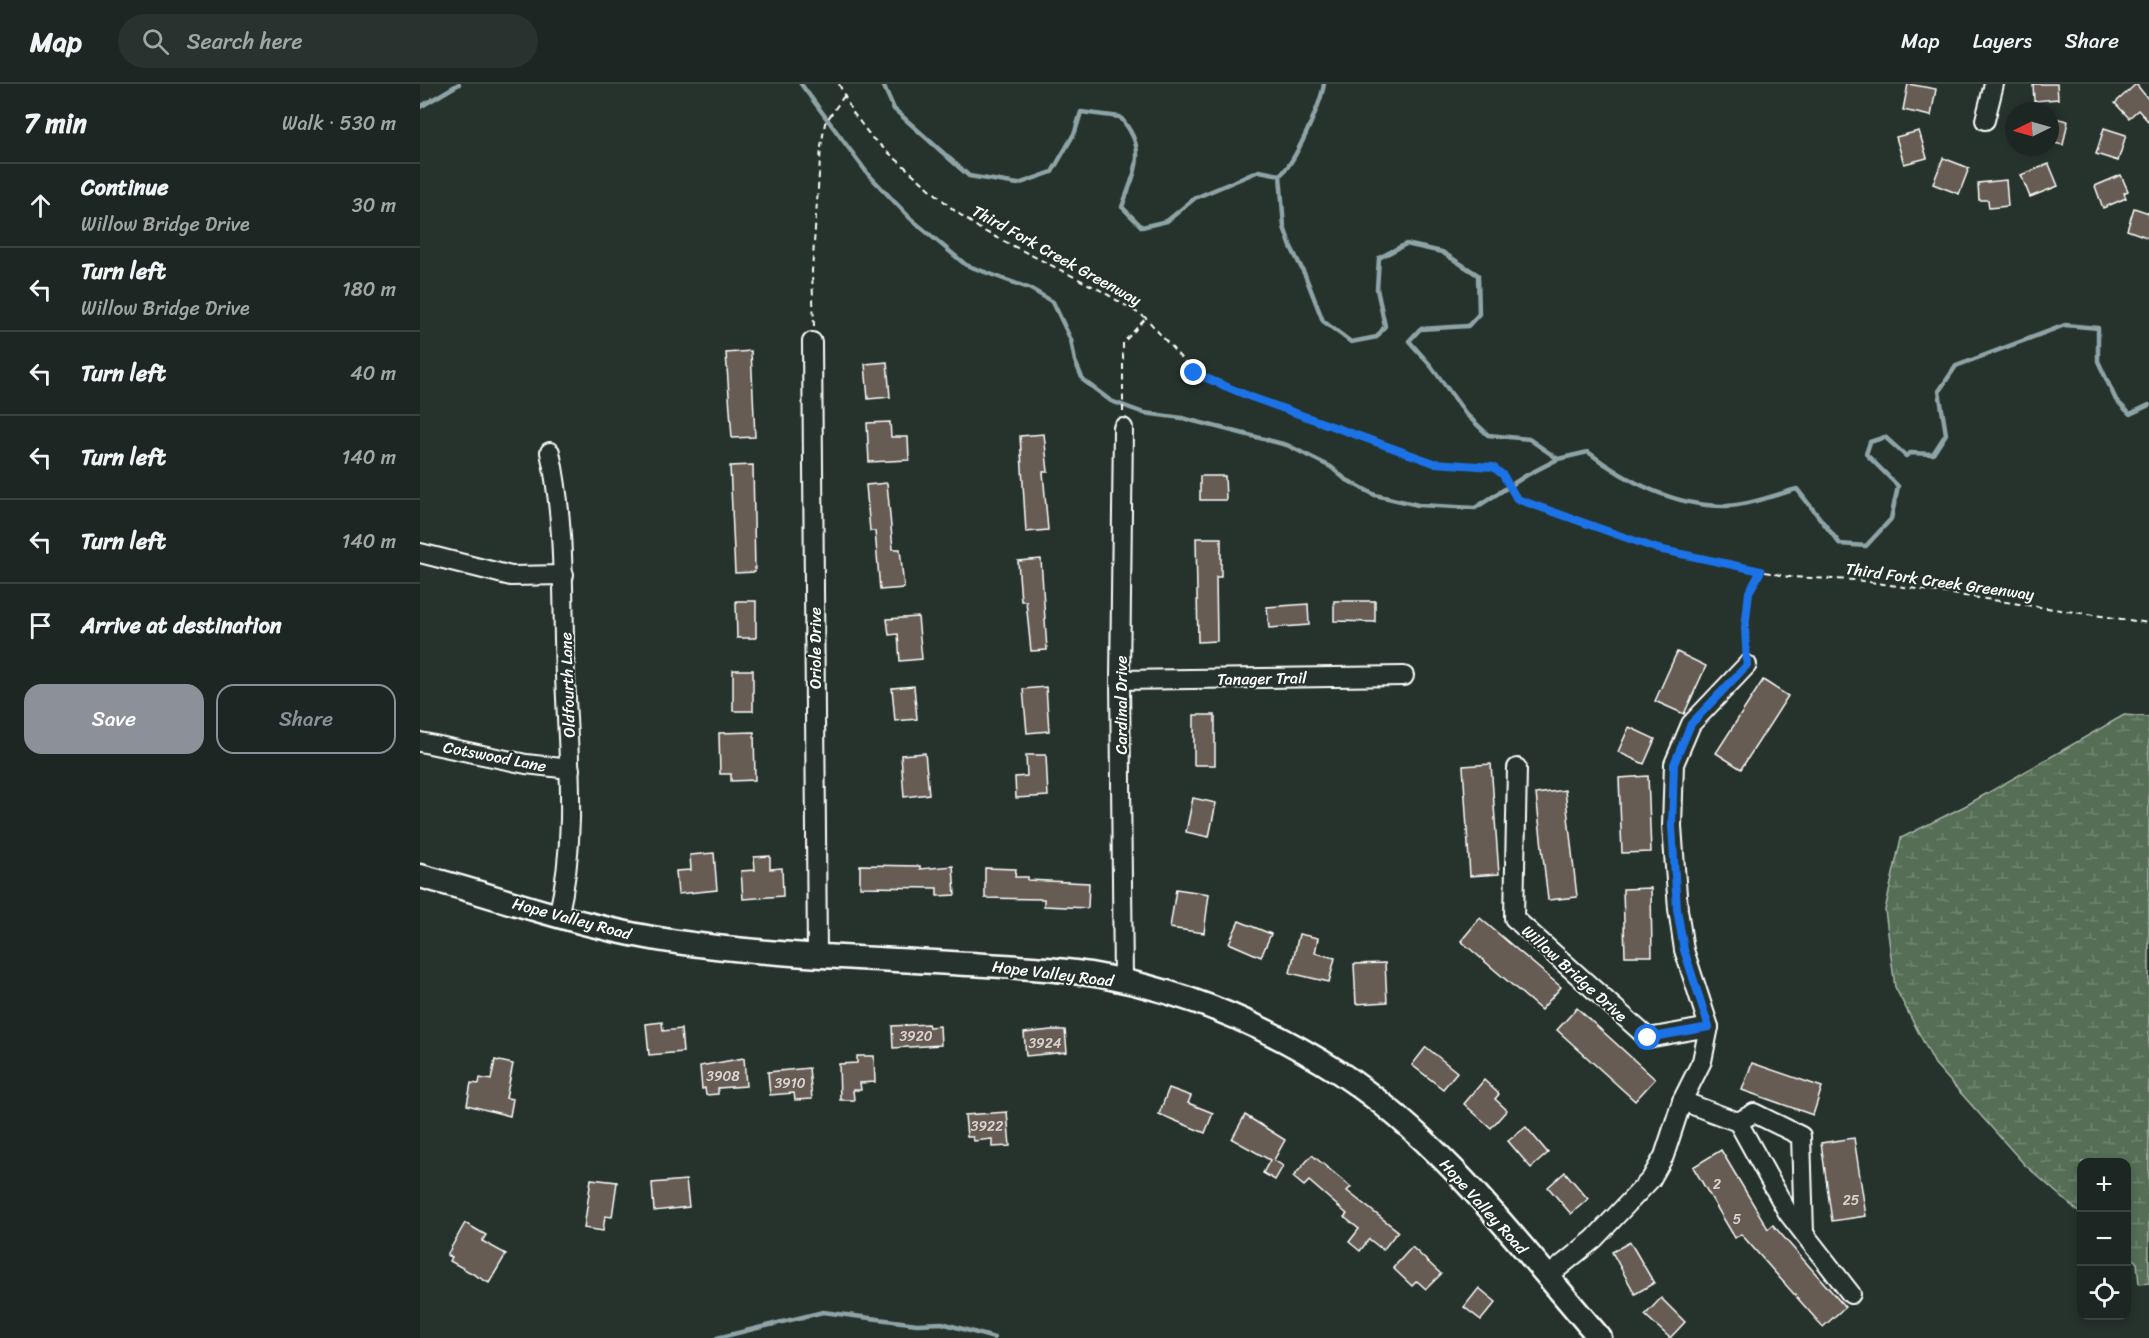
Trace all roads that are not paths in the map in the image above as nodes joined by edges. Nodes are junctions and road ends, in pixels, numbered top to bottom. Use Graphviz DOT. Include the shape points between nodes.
graph roads {
  1 [pos="1994,84"];
  2 [pos="1984,120"];
  3 [pos="812,342"];
  4 [pos="1123,428"];
  5 [pos="550,452"];
  6 [pos="420,553"];
  7 [pos="564,575"];
  8 [pos="1747,665"];
  9 [pos="1404,676"];
  10 [pos="1120,680"];
  11 [pos="420,742"];
  12 [pos="1517,768"];
  13 [pos="570,769"];
  14 [pos="420,876"];
  15 [pos="558,917"];
  16 [pos="817,954"];
  17 [pos="1123,981"];
  18 [pos="1709,1027"];
  19 [pos="1682,1101"];
  20 [pos="1738,1122"];
  21 [pos="1804,1233"];
  22 [pos="1547,1277"];
  23 [pos="1851,1294"];
  24 [pos="1600,1338"];
  1 -- 2 [label="street"];
  3 -- 16 [label="street, Oriole Drive"];
  4 -- 10 [label="street, Cardinal Drive"];
  5 -- 7 [label="street, Oldfourth Lane" via="558,487"];
  6 -- 7 [label="street" via="511,576"];
  7 -- 13 [label="street, Oldfourth Lane"];
  8 -- 18 [label="street" via="1691,724 1674,764 1672,826 1677,909 1684,950"];
  9 -- 10 [label="street, Tanager Trail"];
  10 -- 17 [label="street, Cardinal Drive"];
  11 -- 13 [label="street, Cotswood Lane"];
  12 -- 18 [label="street, Willow Bridge Drive" via="1514,918 1648,1038"];
  13 -- 15 [label="street, Oldfourth Lane" via="571,839"];
  14 -- 15 [label="main road, Hope Valley Road"];
  15 -- 16 [label="main road, Hope Valley Road" via="675,942"];
  16 -- 17 [label="main road, Hope Valley Road" via="1043,969"];
  17 -- 22 [label="main road, Hope Valley Road" via="1180,996 1245,1021 1286,1040 1342,1075 1456,1172"];
  18 -- 19 [label="street" via="1702,1061"];
  19 -- 20 [label="street"];
  19 -- 22 [label="street" via="1664,1156 1651,1179 1594,1239"];
  20 -- 21 [label="street" via="1788,1213"];
  20 -- 21 [label="street" via="1754,1113 1801,1137"];
  21 -- 23 [label="street"];
  22 -- 24 [label="main road, Hope Valley Road"];
}
